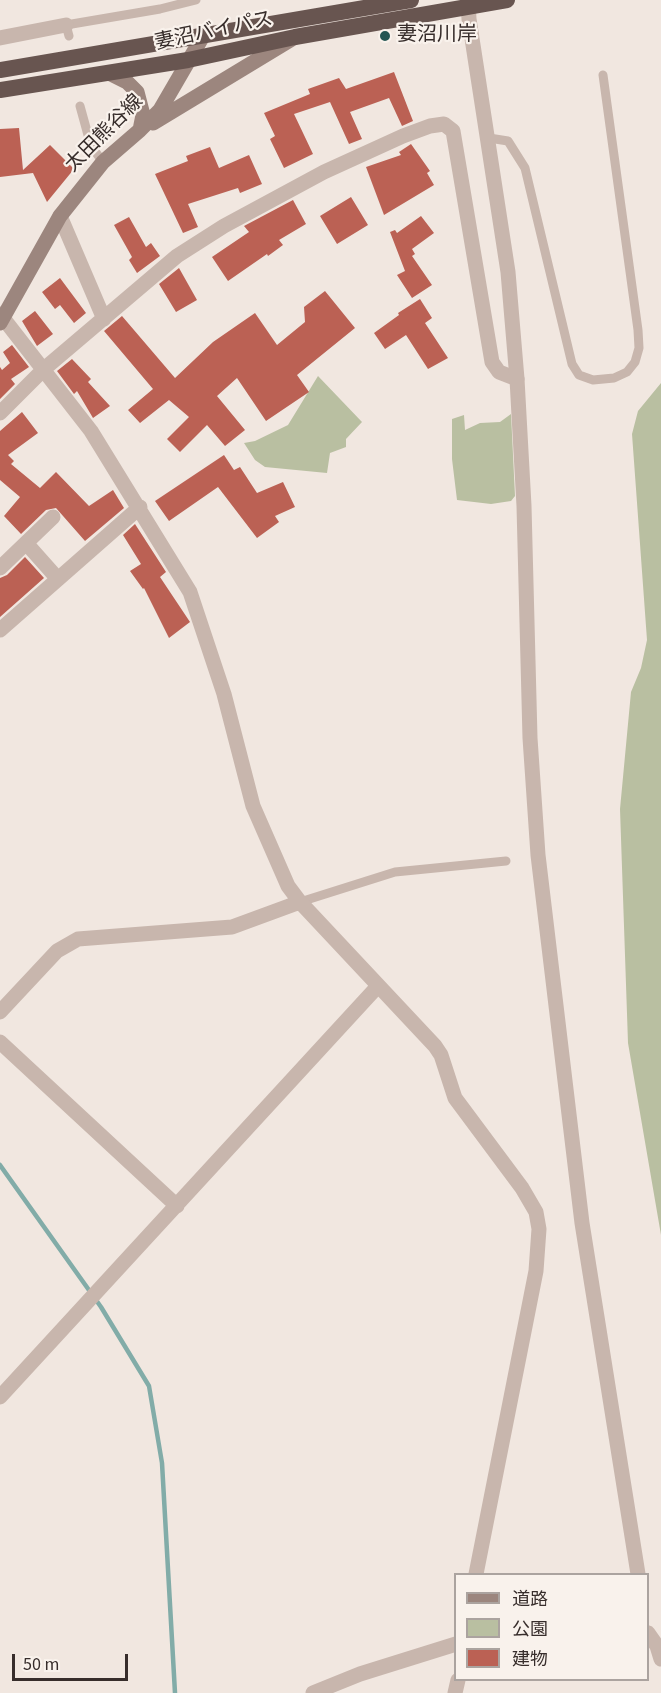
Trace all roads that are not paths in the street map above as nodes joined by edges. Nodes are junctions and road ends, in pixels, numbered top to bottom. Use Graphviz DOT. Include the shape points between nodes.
graph roads {
  1 [pos="196,0"];
  2 [pos="411,0"];
  3 [pos="507,0"];
  4 [pos="468,3"];
  5 [pos="159,4"];
  6 [pos="67,31"];
  7 [pos="203,36"];
  8 [pos="295,37"];
  9 [pos="0,38"];
  10 [pos="188,60"];
  11 [pos="0,70"];
  12 [pos="111,74"];
  13 [pos="603,75"];
  14 [pos="0,90"];
  15 [pos="80,106"];
  16 [pos="141,130"];
  17 [pos="489,138"];
  18 [pos="103,162"];
  19 [pos="60,216"];
  20 [pos="1,318"];
  21 [pos="104,319"];
  22 [pos="44,369"];
  23 [pos="517,379"];
  24 [pos="0,412"];
  25 [pos="140,507"];
  26 [pos="53,517"];
  27 [pos="26,543"];
  28 [pos="0,568"];
  29 [pos="58,579"];
  30 [pos="0,630"];
  31 [pos="506,861"];
  32 [pos="300,902"];
  33 [pos="378,986"];
  34 [pos="0,1012"];
  35 [pos="0,1042"];
  36 [pos="177,1206"];
  37 [pos="0,1397"];
  38 [pos="476,1573"];
  39 [pos="638,1573"];
  40 [pos="649,1634"];
  41 [pos="454,1645"];
  42 [pos="661,1659"];
  43 [pos="313,1693"];
  1 -- 5 [label="lane"];
  2 -- 7 [label="highway, 妻沼バイパス"];
  3 -- 4 [label="highway, 妻沼バイパス"];
  4 -- 8 [label="highway, 妻沼バイパス"];
  4 -- 17 [label="street"];
  5 -- 6 [label="lane"];
  6 -- 9 [label="street"];
  7 -- 10 [label="main road, 太田熊谷線"];
  7 -- 11 [label="highway, 妻沼バイパス"];
  8 -- 10 [label="highway, 妻沼バイパス"];
  8 -- 16 [label="main road"];
  10 -- 12 [label="highway, 妻沼バイパス"];
  10 -- 16 [label="main road, 太田熊谷線" via="169,97"];
  12 -- 14 [label="highway, 妻沼バイパス"];
  12 -- 16 [label="main road" via="137,92 143,115"];
  13 -- 17 [label="lane" via="638,330 639,348 627,372 593,380 579,375 572,364 525,168 508,141"];
  15 -- 18 [label="lane" via="92,146"];
  16 -- 18 [label="main road, 太田熊谷線"];
  17 -- 23 [label="street" via="508,272"];
  18 -- 19 [label="main road, 太田熊谷線"];
  19 -- 20 [label="main road, 太田熊谷線"];
  19 -- 21 [label="street"];
  20 -- 22 [label="street"];
  21 -- 22 [label="street"];
  21 -- 23 [label="street" via="177,256 224,226 324,172 403,136 444,124 453,131 492,362 499,372"];
  22 -- 24 [label="street"];
  22 -- 25 [label="street"];
  23 -- 39 [label="street" via="535,828 582,1223"];
  25 -- 29 [label="street"];
  25 -- 32 [label="street" via="190,592 224,694 254,806 273,855"];
  26 -- 27 [label="street"];
  27 -- 28 [label="street"];
  27 -- 29 [label="street"];
  29 -- 30 [label="street"];
  31 -- 32 [label="lane" via="395,872"];
  32 -- 33 [label="street"];
  32 -- 34 [label="street" via="232,927 78,939 57,951"];
  33 -- 36 [label="street"];
  33 -- 38 [label="street" via="441,1055 455,1098 522,1188 536,1212 539,1228 536,1271"];
  35 -- 36 [label="street"];
  36 -- 37 [label="street"];
  40 -- 42 [label="street"];
  41 -- 43 [label="street"];
}
